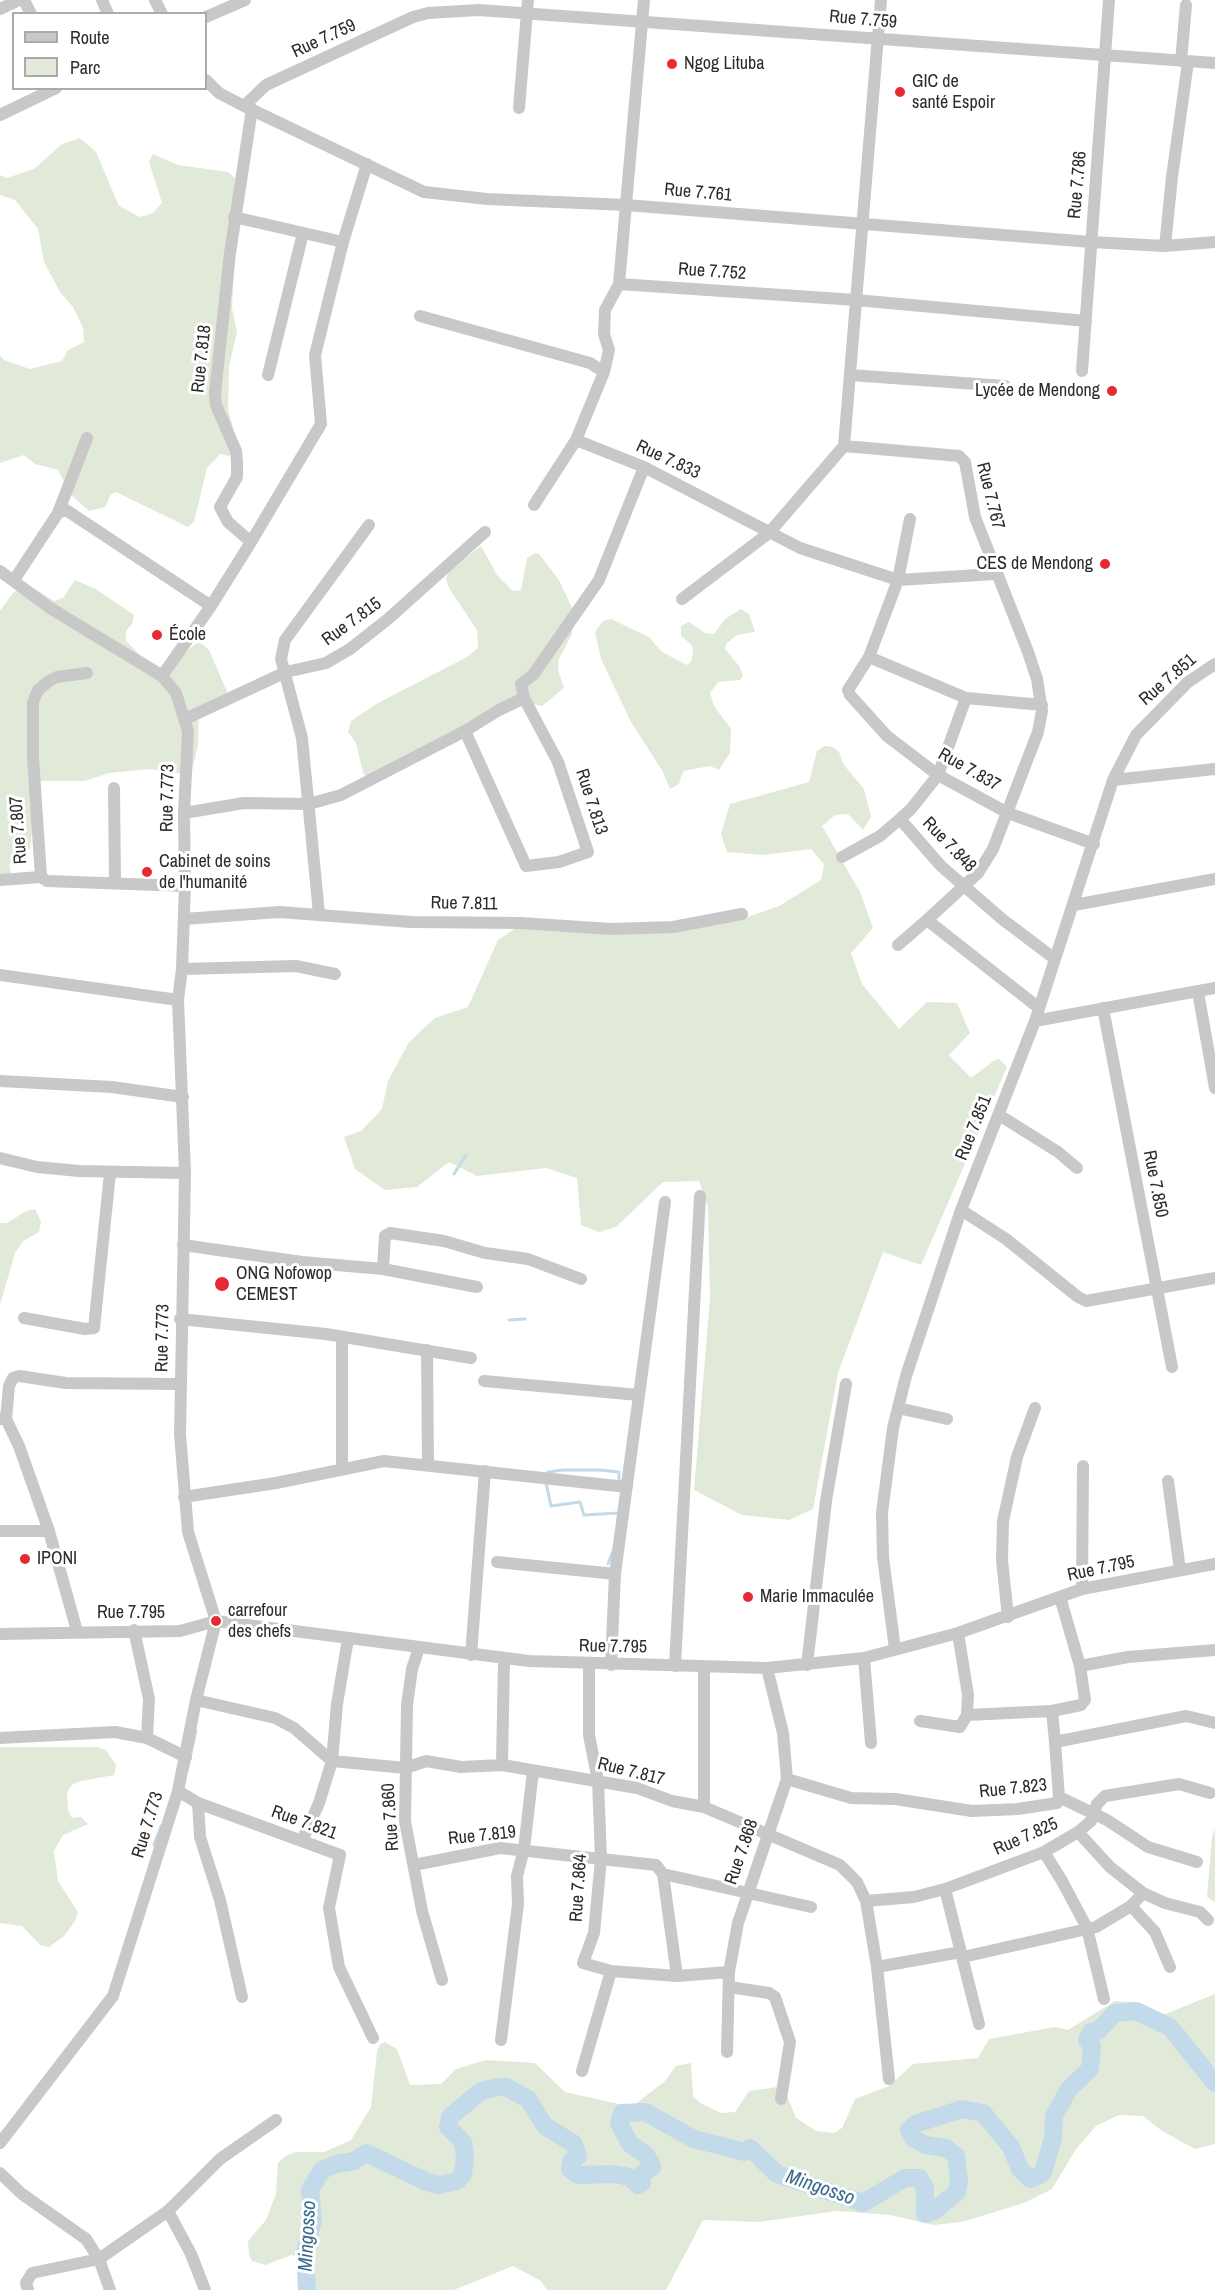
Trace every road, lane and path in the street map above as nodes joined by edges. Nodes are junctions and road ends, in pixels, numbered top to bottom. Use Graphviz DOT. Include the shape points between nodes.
graph roads {
  1 [pos="19,0"];
  2 [pos="245,0"];
  3 [pos="528,0"];
  4 [pos="644,0"];
  5 [pos="881,0"];
  6 [pos="1109,0"];
  7 [pos="1186,5"];
  8 [pos="0,9"];
  9 [pos="527,15"];
  10 [pos="207,18"];
  11 [pos="642,23"];
  12 [pos="878,39"];
  13 [pos="1105,56"];
  14 [pos="1184,61"];
  15 [pos="1215,63"];
  16 [pos="207,81"];
  17 [pos="51,90"];
  18 [pos="248,108"];
  19 [pos="519,108"];
  20 [pos="2,110"];
  21 [pos="367,164"];
  22 [pos="626,205"];
  23 [pos="234,217"];
  24 [pos="862,225"];
  25 [pos="303,233"];
  26 [pos="343,242"];
  27 [pos="1091,242"];
  28 [pos="1215,242"];
  29 [pos="1165,246"];
  30 [pos="619,284"];
  31 [pos="856,300"];
  32 [pos="420,316"];
  33 [pos="1086,321"];
  34 [pos="1082,371"];
  35 [pos="604,372"];
  36 [pos="268,375"];
  37 [pos="850,375"];
  38 [pos="1005,386"];
  39 [pos="87,438"];
  40 [pos="576,440"];
  41 [pos="844,446"];
  42 [pos="644,467"];
  43 [pos="534,505"];
  44 [pos="58,513"];
  45 [pos="910,519"];
  46 [pos="369,525"];
  47 [pos="485,532"];
  48 [pos="769,533"];
  49 [pos="250,542"];
  50 [pos="0,571"];
  51 [pos="995,574"];
  52 [pos="14,580"];
  53 [pos="898,580"];
  54 [pos="682,599"];
  55 [pos="211,606"];
  56 [pos="869,657"];
  57 [pos="1215,664"];
  58 [pos="286,672"];
  59 [pos="87,673"];
  60 [pos="162,676"];
  61 [pos="524,698"];
  62 [pos="966,698"];
  63 [pos="1042,705"];
  64 [pos="185,719"];
  65 [pos="465,730"];
  66 [pos="1215,769"];
  67 [pos="938,775"];
  68 [pos="1113,780"];
  69 [pos="114,788"];
  70 [pos="309,804"];
  71 [pos="184,813"];
  72 [pos="1008,813"];
  73 [pos="900,819"];
  74 [pos="1094,844"];
  75 [pos="842,857"];
  76 [pos="41,877"];
  77 [pos="1215,879"];
  78 [pos="0,880"];
  79 [pos="115,882"];
  80 [pos="185,886"];
  81 [pos="965,886"];
  82 [pos="1074,905"];
  83 [pos="319,914"];
  84 [pos="742,914"];
  85 [pos="184,919"];
  86 [pos="927,920"];
  87 [pos="898,945"];
  88 [pos="1055,959"];
  89 [pos="182,969"];
  90 [pos="335,974"];
  91 [pos="0,975"];
  92 [pos="1215,988"];
  93 [pos="1198,992"];
  94 [pos="177,1000"];
  95 [pos="1039,1008"];
  96 [pos="1103,1008"];
  97 [pos="1035,1021"];
  98 [pos="0,1082"];
  99 [pos="1215,1088"];
  100 [pos="183,1097"];
  101 [pos="999,1115"];
  102 [pos="0,1158"];
  103 [pos="1077,1168"];
  104 [pos="110,1173"];
  105 [pos="185,1173"];
  106 [pos="700,1196"];
  107 [pos="665,1202"];
  108 [pos="960,1210"];
  109 [pos="183,1245"];
  110 [pos="383,1269"];
  111 [pos="1215,1278"];
  112 [pos="581,1279"];
  113 [pos="477,1287"];
  114 [pos="1157,1288"];
  115 [pos="24,1318"];
  116 [pos="180,1318"];
  117 [pos="342,1337"];
  118 [pos="427,1350"];
  119 [pos="471,1358"];
  120 [pos="1172,1368"];
  121 [pos="484,1382"];
  122 [pos="180,1384"];
  123 [pos="846,1384"];
  124 [pos="639,1395"];
  125 [pos="898,1408"];
  126 [pos="1035,1408"];
  127 [pos="3,1419"];
  128 [pos="947,1419"];
  129 [pos="428,1465"];
  130 [pos="1083,1466"];
  131 [pos="342,1468"];
  132 [pos="485,1471"];
  133 [pos="1168,1481"];
  134 [pos="627,1487"];
  135 [pos="184,1497"];
  136 [pos="0,1531"];
  137 [pos="49,1531"];
  138 [pos="497,1562"];
  139 [pos="1215,1564"];
  140 [pos="1180,1570"];
  141 [pos="615,1574"];
  142 [pos="1082,1589"];
  143 [pos="1060,1597"];
  144 [pos="1008,1617"];
  145 [pos="216,1621"];
  146 [pos="134,1630"];
  147 [pos="77,1631"];
  148 [pos="958,1633"];
  149 [pos="0,1634"];
  150 [pos="348,1639"];
  151 [pos="419,1648"];
  152 [pos="895,1649"];
  153 [pos="1215,1650"];
  154 [pos="471,1655"];
  155 [pos="864,1658"];
  156 [pos="504,1659"];
  157 [pos="589,1665"];
  158 [pos="610,1665"];
  159 [pos="807,1665"];
  160 [pos="675,1666"];
  161 [pos="1080,1666"];
  162 [pos="704,1667"];
  163 [pos="767,1668"];
  164 [pos="196,1700"];
  165 [pos="1052,1712"];
  166 [pos="967,1715"];
  167 [pos="920,1721"];
  168 [pos="1215,1723"];
  169 [pos="0,1738"];
  170 [pos="147,1738"];
  171 [pos="1055,1742"];
  172 [pos="871,1743"];
  173 [pos="186,1757"];
  174 [pos="332,1761"];
  175 [pos="502,1765"];
  176 [pos="406,1768"];
  177 [pos="533,1771"];
  178 [pos="787,1779"];
  179 [pos="598,1781"];
  180 [pos="178,1791"];
  181 [pos="1210,1793"];
  182 [pos="1059,1797"];
  183 [pos="198,1803"];
  184 [pos="704,1807"];
  185 [pos="1093,1813"];
  186 [pos="1078,1832"];
  187 [pos="766,1835"];
  188 [pos="302,1841"];
  189 [pos="524,1849"];
  190 [pos="1044,1852"];
  191 [pos="601,1859"];
  192 [pos="1197,1862"];
  193 [pos="414,1864"];
  194 [pos="663,1874"];
  195 [pos="945,1889"];
  196 [pos="747,1893"];
  197 [pos="1143,1893"];
  198 [pos="866,1900"];
  199 [pos="1131,1906"];
  200 [pos="811,1907"];
  201 [pos="1208,1920"];
  202 [pos="1087,1929"];
  203 [pos="962,1954"];
  204 [pos="877,1967"];
  205 [pos="1170,1967"];
  206 [pos="611,1971"];
  207 [pos="729,1972"];
  208 [pos="677,1976"];
  209 [pos="442,1980"];
  210 [pos="729,1987"];
  211 [pos="242,1997"];
  212 [pos="1104,1999"];
  213 [pos="979,2024"];
  214 [pos="373,2038"];
  215 [pos="501,2040"];
  216 [pos="727,2052"];
  217 [pos="582,2071"];
  218 [pos="889,2079"];
  219 [pos="781,2099"];
  220 [pos="276,2120"];
  221 [pos="0,2143"];
  222 [pos="0,2173"];
  223 [pos="168,2211"];
  224 [pos="99,2259"];
  225 [pos="28,2290"];
  226 [pos="110,2290"];
  227 [pos="205,2290"];
  1 -- 8 [label="street"];
  2 -- 10 [label="street"];
  3 -- 9 [label="street"];
  4 -- 11 [label="street"];
  5 -- 12 [label="street"];
  6 -- 13 [label="street, Rue 7.786"];
  7 -- 14 [label="street"];
  9 -- 11 [label="street, Rue 7.759"];
  9 -- 18 [label="street, Rue 7.759" via="479,10 413,17 266,85"];
  9 -- 19 [label="street"];
  11 -- 12 [label="street, Rue 7.759"];
  11 -- 22 [label="street"];
  12 -- 13 [label="street, Rue 7.759"];
  12 -- 24 [label="street"];
  13 -- 14 [label="street, Rue 7.759"];
  13 -- 27 [label="street, Rue 7.786"];
  14 -- 15 [label="street, Rue 7.759"];
  14 -- 29 [label="street"];
  16 -- 18 [label="street, Rue 7.761" via="219,93"];
  17 -- 20 [label="street"];
  18 -- 21 [label="street, Rue 7.761"];
  18 -- 23 [label="street, Rue 7.818"];
  21 -- 22 [label="street, Rue 7.761" via="424,192"];
  21 -- 26 [label="street"];
  22 -- 24 [label="street, Rue 7.761"];
  22 -- 30 [label="street"];
  23 -- 25 [label="street"];
  23 -- 49 [label="street, Rue 7.818" via="215,393 216,405 236,451 237,477 220,507 228,522"];
  24 -- 27 [label="street, Rue 7.761"];
  24 -- 31 [label="street"];
  25 -- 26 [label="street"];
  25 -- 36 [label="street"];
  26 -- 49 [label="street" via="315,355 321,424"];
  27 -- 29 [label="street, Rue 7.761"];
  27 -- 33 [label="street, Rue 7.786"];
  28 -- 29 [label="street, Rue 7.761"];
  30 -- 31 [label="street, Rue 7.752"];
  30 -- 35 [label="street" via="605,310 604,334 609,350"];
  31 -- 33 [label="street, Rue 7.752"];
  31 -- 37 [label="street"];
  32 -- 35 [label="street" via="580,359"];
  33 -- 34 [label="street, Rue 7.786"];
  35 -- 40 [label="street"];
  37 -- 38 [label="street"];
  37 -- 41 [label="street"];
  39 -- 44 [label="street"];
  40 -- 42 [label="street, Rue 7.833"];
  40 -- 43 [label="street"];
  41 -- 48 [label="street"];
  41 -- 51 [label="street, Rue 7.767" via="959,456 965,462 975,517"];
  42 -- 48 [label="street, Rue 7.833"];
  42 -- 61 [label="street" via="599,580 533,675 521,684"];
  44 -- 52 [label="street"];
  44 -- 55 [label="street" via="73,513"];
  45 -- 53 [label="street"];
  46 -- 58 [label="street" via="285,640 281,659"];
  47 -- 58 [label="street, Rue 7.815" via="350,649 326,663"];
  48 -- 53 [label="street, Rue 7.833" via="800,548"];
  48 -- 54 [label="street"];
  49 -- 55 [label="street"];
  50 -- 52 [label="street, Rue 7.773"];
  51 -- 53 [label="street, Rue 7.833"];
  51 -- 63 [label="street, Rue 7.767" via="1028,652"];
  52 -- 60 [label="street, Rue 7.773" via="50,608"];
  53 -- 56 [label="street"];
  55 -- 60 [label="street"];
  56 -- 62 [label="street"];
  56 -- 67 [label="street, Rue 7.837" via="849,693 887,736"];
  57 -- 68 [label="street, Rue 7.851" via="1188,682 1136,735"];
  58 -- 64 [label="street, Rue 7.815"];
  58 -- 70 [label="street" via="302,738"];
  59 -- 76 [label="street, Rue 7.807" via="49,681 38,690 33,702"];
  60 -- 64 [label="street, Rue 7.773" via="176,693"];
  61 -- 65 [label="street"];
  61 -- 65 [label="street, Rue 7.813" via="558,762 588,852 559,862 526,866"];
  62 -- 63 [label="street"];
  62 -- 67 [label="street, Rue 7.848"];
  63 -- 72 [label="street, Rue 7.767" via="1038,732"];
  64 -- 71 [label="street, Rue 7.773" via="188,731"];
  65 -- 70 [label="street" via="342,795"];
  66 -- 68 [label="street"];
  67 -- 72 [label="street, Rue 7.837"];
  67 -- 73 [label="street, Rue 7.848"];
  68 -- 74 [label="street, Rue 7.851"];
  69 -- 79 [label="street"];
  70 -- 71 [label="street" via="244,803"];
  70 -- 83 [label="street"];
  71 -- 80 [label="street, Rue 7.773"];
  72 -- 74 [label="street, Rue 7.837"];
  72 -- 81 [label="street, Rue 7.767" via="993,849"];
  73 -- 75 [label="street" via="880,836"];
  73 -- 81 [label="street, Rue 7.848" via="941,866"];
  74 -- 82 [label="street, Rue 7.851"];
  76 -- 78 [label="street"];
  76 -- 79 [label="street, Rue 7.807"];
  77 -- 82 [label="street"];
  79 -- 80 [label="street, Rue 7.807"];
  80 -- 85 [label="street, Rue 7.773"];
  81 -- 86 [label="street, Rue 7.767"];
  81 -- 88 [label="street, Rue 7.848"];
  82 -- 88 [label="street, Rue 7.851"];
  83 -- 84 [label="street, Rue 7.811" via="411,922 611,929 674,927"];
  83 -- 85 [label="street, Rue 7.811" via="271,912"];
  85 -- 89 [label="street, Rue 7.773"];
  86 -- 87 [label="street, Rue 7.767"];
  86 -- 95 [label="street"];
  88 -- 95 [label="street, Rue 7.851"];
  89 -- 90 [label="street" via="296,966"];
  89 -- 94 [label="street, Rue 7.773"];
  91 -- 94 [label="street"];
  92 -- 93 [label="street"];
  93 -- 96 [label="street"];
  93 -- 99 [label="street"];
  94 -- 100 [label="street, Rue 7.773"];
  95 -- 97 [label="street, Rue 7.851"];
  96 -- 97 [label="street"];
  96 -- 114 [label="street, Rue 7.850"];
  97 -- 101 [label="street, Rue 7.851"];
  98 -- 100 [label="street" via="112,1087"];
  100 -- 105 [label="street, Rue 7.773"];
  101 -- 103 [label="street"];
  101 -- 108 [label="street, Rue 7.851"];
  102 -- 104 [label="street" via="37,1167"];
  104 -- 105 [label="street"];
  104 -- 115 [label="street" via="94,1328"];
  105 -- 109 [label="street, Rue 7.773"];
  106 -- 160 [label="street"];
  107 -- 124 [label="street"];
  108 -- 114 [label="street" via="1006,1239 1078,1297 1094,1300"];
  108 -- 125 [label="street, Rue 7.851"];
  109 -- 110 [label="street"];
  109 -- 116 [label="street, Rue 7.773"];
  110 -- 112 [label="street" via="385,1236 390,1233 528,1259"];
  110 -- 113 [label="street"];
  111 -- 114 [label="street"];
  114 -- 120 [label="street, Rue 7.850"];
  116 -- 117 [label="street"];
  116 -- 122 [label="street, Rue 7.773"];
  117 -- 118 [label="street"];
  117 -- 131 [label="street"];
  118 -- 119 [label="street"];
  118 -- 129 [label="street"];
  121 -- 124 [label="street"];
  122 -- 127 [label="street" via="66,1383 19,1376 9,1386"];
  122 -- 135 [label="street, Rue 7.773"];
  123 -- 159 [label="street" via="826,1501"];
  124 -- 134 [label="street"];
  125 -- 128 [label="street"];
  125 -- 152 [label="street, Rue 7.851" via="886,1474 882,1533"];
  126 -- 144 [label="street" via="1017,1457 1003,1521 1002,1560"];
  127 -- 137 [label="street" via="19,1446"];
  129 -- 131 [label="street" via="384,1461"];
  129 -- 132 [label="street"];
  130 -- 142 [label="street"];
  131 -- 135 [label="street"];
  132 -- 134 [label="street"];
  132 -- 154 [label="street"];
  133 -- 140 [label="street"];
  134 -- 141 [label="street"];
  135 -- 145 [label="street, Rue 7.773" via="192,1545"];
  136 -- 137 [label="street"];
  137 -- 147 [label="street"];
  138 -- 141 [label="street"];
  139 -- 140 [label="street, Rue 7.795"];
  140 -- 142 [label="street, Rue 7.795"];
  141 -- 158 [label="street"];
  142 -- 143 [label="street, Rue 7.795"];
  143 -- 144 [label="street, Rue 7.795"];
  143 -- 161 [label="street"];
  144 -- 148 [label="street, Rue 7.795"];
  145 -- 146 [label="street, Rue 7.795" via="180,1631"];
  145 -- 150 [label="street, Rue 7.795"];
  145 -- 164 [label="street, Rue 7.773"];
  146 -- 147 [label="street, Rue 7.795"];
  146 -- 170 [label="street" via="149,1700"];
  147 -- 149 [label="street, Rue 7.795"];
  148 -- 152 [label="street, Rue 7.795"];
  148 -- 166 [label="street" via="968,1695"];
  150 -- 151 [label="street, Rue 7.795"];
  150 -- 174 [label="street"];
  151 -- 154 [label="street, Rue 7.795"];
  151 -- 176 [label="street, Rue 7.860" via="407,1705"];
  152 -- 155 [label="street, Rue 7.795"];
  153 -- 161 [label="street" via="1128,1657"];
  154 -- 156 [label="street, Rue 7.795"];
  155 -- 159 [label="street, Rue 7.795"];
  155 -- 172 [label="street"];
  156 -- 157 [label="street, Rue 7.795"];
  156 -- 175 [label="street"];
  157 -- 158 [label="street, Rue 7.795"];
  157 -- 179 [label="street, Rue 7.864" via="589,1735"];
  158 -- 160 [label="street, Rue 7.795"];
  159 -- 163 [label="street, Rue 7.795"];
  160 -- 162 [label="street, Rue 7.795"];
  161 -- 165 [label="street" via="1084,1700 1081,1705"];
  162 -- 163 [label="street, Rue 7.795"];
  162 -- 184 [label="street"];
  163 -- 178 [label="street, Rue 7.868" via="783,1732"];
  164 -- 173 [label="street, Rue 7.773"];
  164 -- 174 [label="street" via="276,1718 294,1728"];
  165 -- 166 [label="street"];
  165 -- 171 [label="street, Rue 7.823"];
  166 -- 167 [label="street" via="960,1727"];
  168 -- 171 [label="street" via="1186,1716"];
  169 -- 170 [label="street" via="115,1732"];
  170 -- 173 [label="street"];
  171 -- 182 [label="street, Rue 7.823"];
  173 -- 180 [label="street, Rue 7.773"];
  174 -- 176 [label="street, Rue 7.817"];
  174 -- 188 [label="street"];
  175 -- 176 [label="street, Rue 7.817" via="461,1767 426,1761"];
  175 -- 177 [label="street, Rue 7.817"];
  176 -- 193 [label="street, Rue 7.860" via="405,1821"];
  177 -- 179 [label="street, Rue 7.817"];
  177 -- 189 [label="street"];
  178 -- 182 [label="street, Rue 7.823" via="851,1798 895,1799 972,1811 1053,1804"];
  178 -- 187 [label="street, Rue 7.868"];
  179 -- 184 [label="street, Rue 7.817"];
  179 -- 191 [label="street, Rue 7.864"];
  180 -- 183 [label="street, Rue 7.821"];
  180 -- 221 [label="street, Rue 7.773" via="113,1996"];
  181 -- 185 [label="street" via="1179,1784 1113,1794 1100,1798"];
  182 -- 185 [label="street"];
  183 -- 188 [label="street, Rue 7.821"];
  183 -- 211 [label="street" via="200,1837 224,1916"];
  184 -- 187 [label="street, Rue 7.817"];
  185 -- 186 [label="street"];
  185 -- 192 [label="street" via="1148,1847"];
  186 -- 190 [label="street, Rue 7.825"];
  186 -- 197 [label="street, Rue 7.825" via="1110,1867"];
  187 -- 196 [label="street, Rue 7.868"];
  187 -- 198 [label="street, Rue 7.817" via="840,1865 857,1882"];
  188 -- 214 [label="street, Rue 7.821" via="342,1859 329,1908 339,1967"];
  189 -- 191 [label="street, Rue 7.819"];
  189 -- 193 [label="street, Rue 7.819" via="482,1850"];
  189 -- 215 [label="street" via="517,1875 518,1904"];
  190 -- 195 [label="street, Rue 7.825"];
  190 -- 202 [label="street"];
  191 -- 194 [label="street, Rue 7.819" via="656,1865"];
  191 -- 206 [label="street, Rue 7.864" via="594,1933 583,1963"];
  193 -- 209 [label="street, Rue 7.860" via="428,1938"];
  194 -- 196 [label="street, Rue 7.819"];
  194 -- 208 [label="street"];
  195 -- 198 [label="street, Rue 7.825" via="914,1897"];
  195 -- 203 [label="street"];
  196 -- 200 [label="street, Rue 7.819"];
  196 -- 207 [label="street, Rue 7.868"];
  197 -- 199 [label="street"];
  197 -- 201 [label="street, Rue 7.825" via="1200,1912"];
  198 -- 204 [label="street, Rue 7.817"];
  199 -- 202 [label="street" via="1096,1928"];
  199 -- 205 [label="street" via="1155,1932"];
  202 -- 203 [label="street"];
  202 -- 212 [label="street"];
  203 -- 204 [label="street"];
  203 -- 213 [label="street"];
  204 -- 218 [label="street, Rue 7.817"];
  206 -- 208 [label="street, Rue 7.864"];
  206 -- 217 [label="street"];
  207 -- 208 [label="street, Rue 7.864"];
  207 -- 210 [label="street, Rue 7.868"];
  210 -- 216 [label="street, Rue 7.868"];
  210 -- 219 [label="street" via="775,1997 790,2042"];
  220 -- 223 [label="street" via="220,2159"];
  222 -- 224 [label="street" via="22,2194 86,2239"];
  223 -- 224 [label="street"];
  223 -- 227 [label="street"];
  224 -- 225 [label="street" via="32,2273 26,2283"];
  224 -- 226 [label="street"];
}
